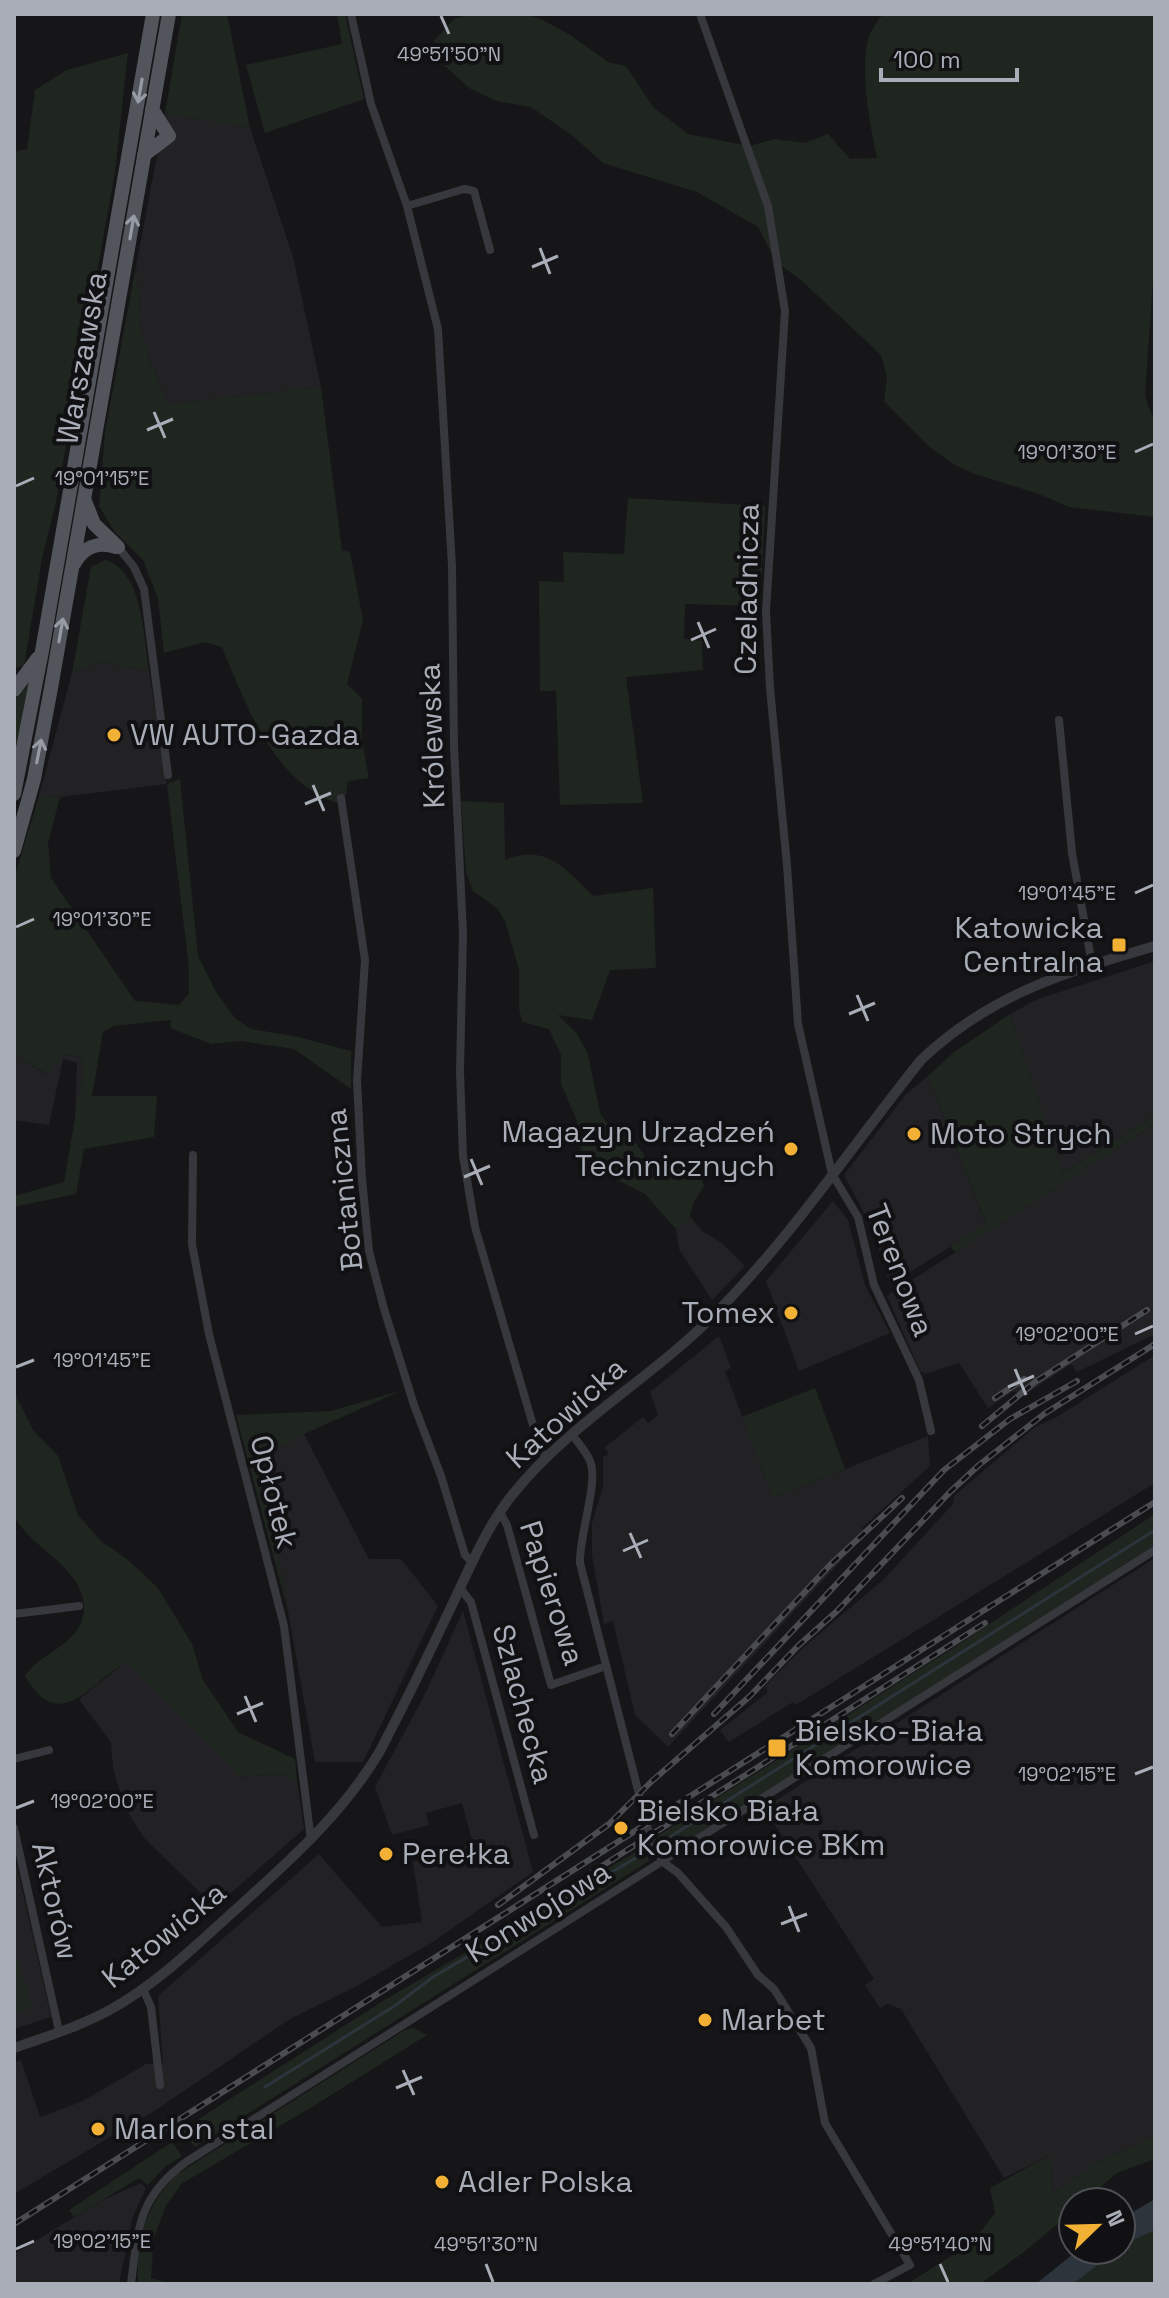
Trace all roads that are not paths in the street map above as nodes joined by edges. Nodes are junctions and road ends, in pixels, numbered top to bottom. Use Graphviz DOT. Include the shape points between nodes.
graph roads {
  1 [pos="153,14"];
  2 [pos="169,14"];
  3 [pos="351,14"];
  4 [pos="700,14"];
  5 [pos="152,109"];
  6 [pos="144,155"];
  7 [pos="407,206"];
  8 [pos="490,250"];
  9 [pos="85,497"];
  10 [pos="118,547"];
  11 [pos="71,572"];
  12 [pos="42,651"];
  13 [pos="14,690"];
  14 [pos="1059,720"];
  15 [pos="168,775"];
  16 [pos="14,794"];
  17 [pos="341,798"];
  18 [pos="14,851"];
  19 [pos="1155,946"];
  20 [pos="1092,964"];
  21 [pos="193,1155"];
  22 [pos="832,1174"];
  23 [pos="931,1431"];
  24 [pos="572,1434"];
  25 [pos="546,1458"];
  26 [pos="500,1512"];
  27 [pos="1155,1550"];
  28 [pos="473,1563"];
  29 [pos="460,1588"];
  30 [pos="79,1606"];
  31 [pos="14,1614"];
  32 [pos="606,1666"];
  33 [pos="49,1750"];
  34 [pos="14,1759"];
  35 [pos="14,1828"];
  36 [pos="534,1835"];
  37 [pos="311,1841"];
  38 [pos="663,1862"];
  39 [pos="143,1989"];
  40 [pos="59,2031"];
  41 [pos="14,2048"];
  42 [pos="160,2085"];
  43 [pos="131,2284"];
  44 [pos="874,2284"];
  1 -- 12 [label="main road, Warszawska, one-way"];
  2 -- 5 [label="main road, Warszawska"];
  3 -- 7 [label="street, Królewska" via="371,104"];
  4 -- 22 [label="street, Czeladnicza" via="768,206 785,311 768,558 769,666 798,1024"];
  5 -- 6 [label="main road, Warszawska"];
  5 -- 6 [label="main road" via="169,136"];
  9 -- 6 [label="main road, Warszawska, one-way"];
  7 -- 8 [label="street" via="464,189 474,191"];
  7 -- 25 [label="street, Królewska" via="438,329 446,426 463,933 463,1156 475,1227"];
  9 -- 10 [label="main road" via="94,524"];
  9 -- 11 [label="main road, Warszawska"];
  10 -- 11 [label="main road" via="89,547"];
  10 -- 15 [label="street" via="144,589"];
  18 -- 11 [label="main road, Warszawska, one-way" via="34,779"];
  12 -- 13 [label="main road"];
  12 -- 16 [label="main road, Warszawska"];
  14 -- 20 [label="street" via="1072,853"];
  17 -- 28 [label="street, Botaniczna" via="365,960 357,1081 369,1251 414,1405 465,1555"];
  19 -- 20 [label="street, Katowicka"];
  20 -- 22 [label="street, Katowicka" via="1014,993 943,1039"];
  21 -- 37 [label="street, Opłotek" via="192,1244 209,1334 284,1626"];
  22 -- 23 [label="street, Terenowa" via="858,1217 874,1285 919,1380"];
  22 -- 24 [label="street, Katowicka" via="780,1244 708,1321"];
  24 -- 25 [label="street, Katowicka"];
  24 -- 32 [label="street" via="590,1462 593,1482 579,1543 580,1563"];
  25 -- 26 [label="street, Katowicka"];
  26 -- 28 [label="street, Katowicka"];
  26 -- 32 [label="street, Papierowa" via="551,1685"];
  27 -- 38 [label="street, Konwojowa"];
  28 -- 29 [label="street, Katowicka"];
  29 -- 36 [label="street, Szlachecka" via="471,1602"];
  29 -- 37 [label="street, Katowicka" via="380,1751"];
  30 -- 31 [label="street"];
  32 -- 38 [label="street" via="646,1824"];
  33 -- 34 [label="street"];
  35 -- 40 [label="street, Aktorów"];
  37 -- 39 [label="street, Katowicka"];
  38 -- 43 [label="street, Konwojowa" via="165,2178 141,2221"];
  38 -- 44 [label="street" via="726,1927 811,2048 825,2123 910,2265"];
  39 -- 40 [label="street, Katowicka"];
  39 -- 42 [label="street" via="151,2007"];
  40 -- 41 [label="street, Katowicka"];
}
